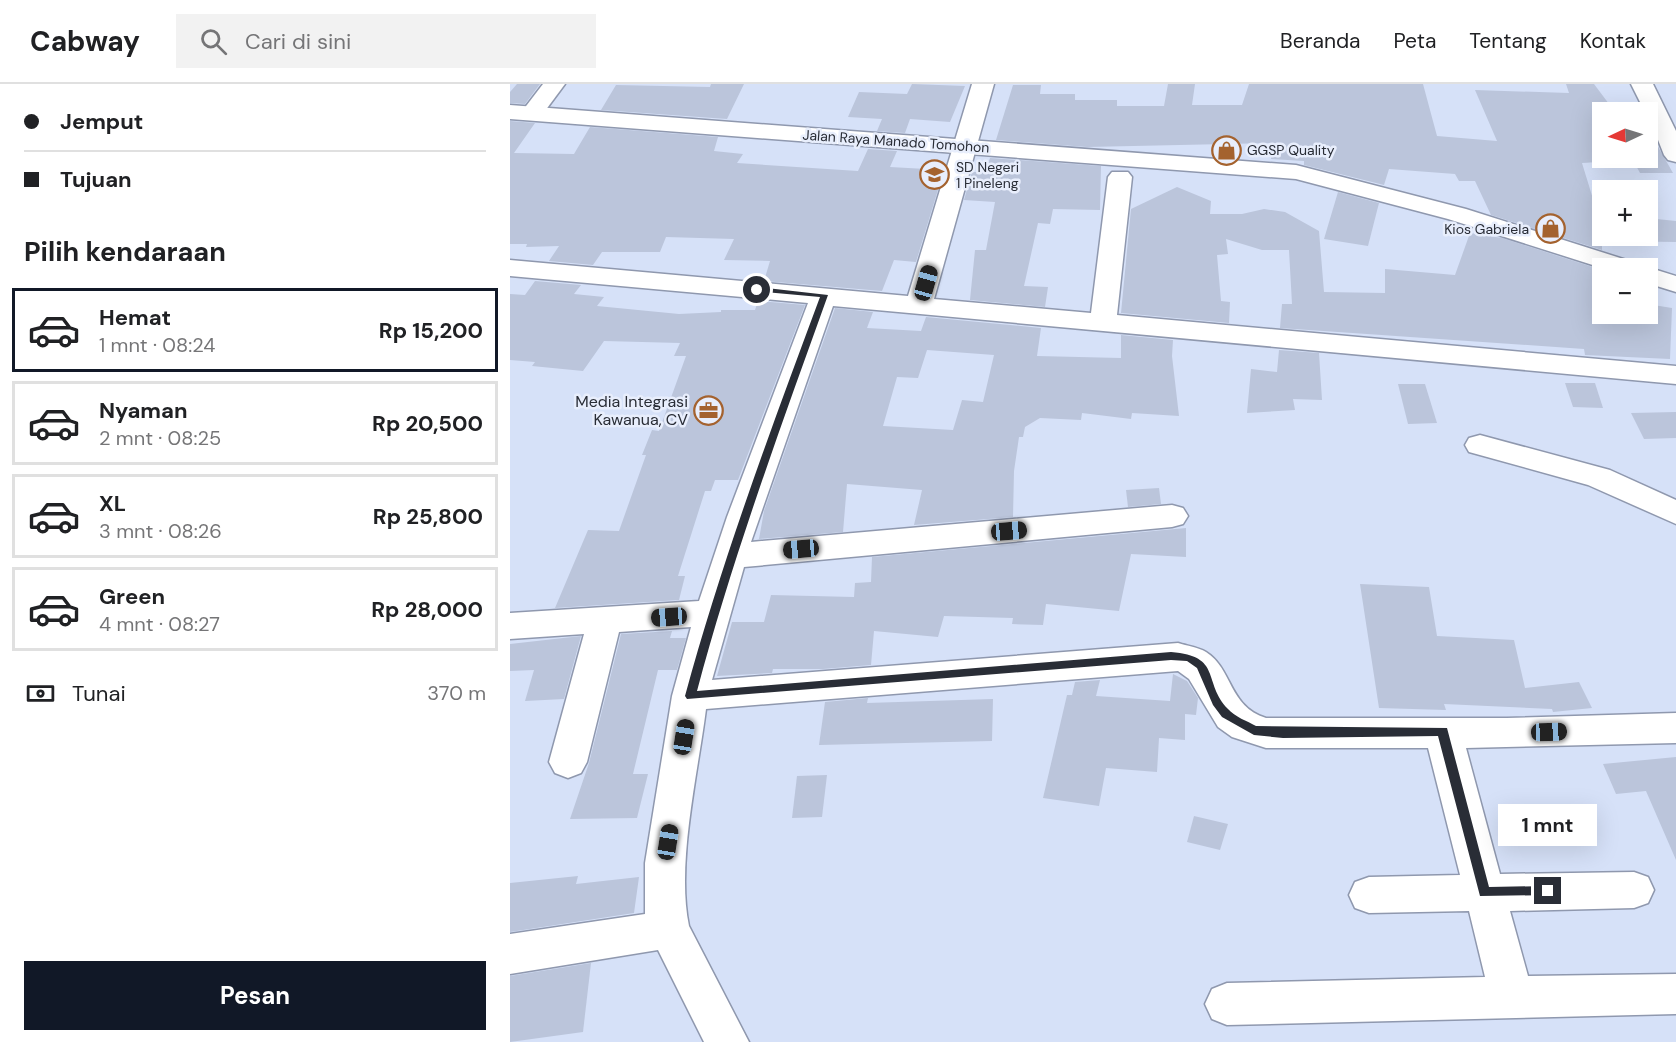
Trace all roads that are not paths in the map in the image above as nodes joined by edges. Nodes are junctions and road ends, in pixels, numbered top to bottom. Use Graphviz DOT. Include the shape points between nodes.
graph roads {
  1 [pos="554,84"];
  2 [pos="983,84"];
  3 [pos="1642,84"];
  4 [pos="520,113"];
  5 [pos="964,146"];
  6 [pos="1676,155"];
  7 [pos="1120,177"];
  8 [pos="1595,258"];
  9 [pos="510,268"];
  10 [pos="1658,278"];
  11 [pos="1676,284"];
  12 [pos="825,295"];
  13 [pos="919,306"];
  14 [pos="1103,323"];
  15 [pos="1676,375"];
  16 [pos="1480,445"];
  17 [pos="1676,513"];
  18 [pos="1172,516"];
  19 [pos="731,556"];
  20 [pos="712,613"];
  21 [pos="603,622"];
  22 [pos="510,626"];
  23 [pos="690,696"];
  24 [pos="1676,728"];
  25 [pos="1443,732"];
  26 [pos="568,762"];
  27 [pos="1634,890"];
  28 [pos="1484,892"];
  29 [pos="1369,895"];
  30 [pos="669,929"];
  31 [pos="510,954"];
  32 [pos="1676,994"];
  33 [pos="1512,997"];
  34 [pos="1227,1004"];
  35 [pos="727,1042"];
  1 -- 4 [label="main road"];
  2 -- 5 [label="main road"];
  3 -- 6 [label="main road"];
  4 -- 5 [label="main road, Jalan Raya Manado Tomohon"];
  5 -- 8 [label="main road, Jalan Raya Manado Tomohon" via="1296,172 1391,194"];
  5 -- 13 [label="main road"];
  7 -- 14 [label="main road"];
  9 -- 12 [label="main road"];
  10 -- 11 [label="main road"];
  12 -- 13 [label="main road"];
  12 -- 19 [label="main road"];
  13 -- 14 [label="main road"];
  14 -- 15 [label="main road"];
  16 -- 17 [label="main road" via="1599,477"];
  18 -- 19 [label="main road"];
  19 -- 20 [label="main road"];
  20 -- 21 [label="main road"];
  20 -- 23 [label="main road"];
  21 -- 22 [label="main road"];
  21 -- 26 [label="main road"];
  23 -- 25 [label="main road" via="1178,657 1201,665 1226,714 1254,731"];
  23 -- 30 [label="main road" via="665,863 664,905"];
  24 -- 25 [label="main road"];
  25 -- 28 [label="main road"];
  27 -- 28 [label="main road"];
  28 -- 29 [label="main road"];
  28 -- 33 [label="main road"];
  30 -- 31 [label="main road"];
  30 -- 35 [label="main road"];
  32 -- 33 [label="main road"];
  33 -- 34 [label="main road"];
}
